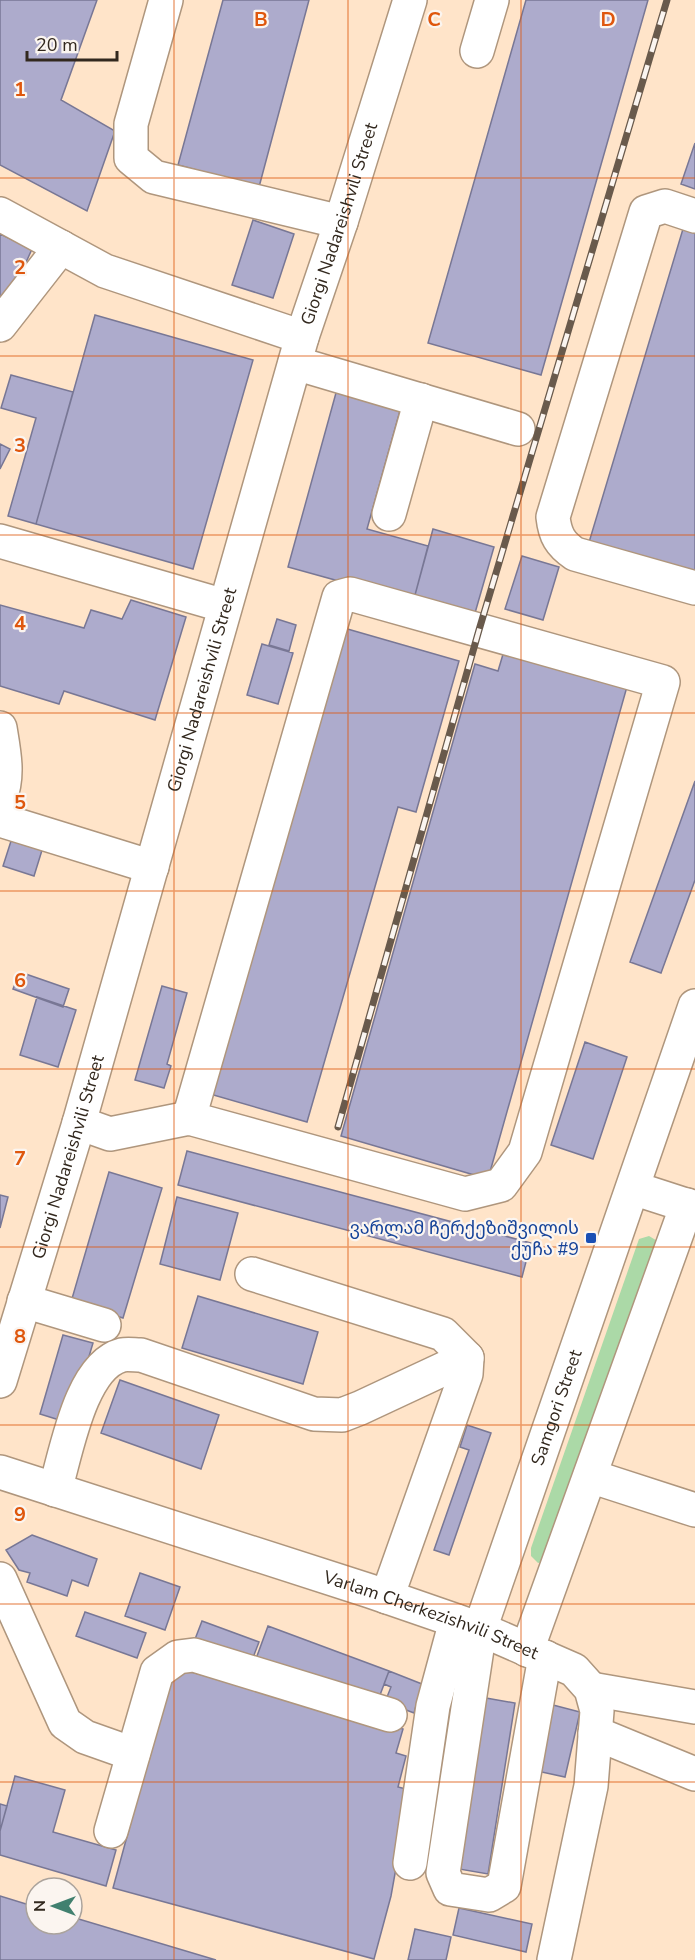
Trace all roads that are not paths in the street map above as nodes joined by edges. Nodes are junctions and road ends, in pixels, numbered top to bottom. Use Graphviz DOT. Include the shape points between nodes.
graph roads {
  1 [pos="166,0"];
  2 [pos="410,0"];
  3 [pos="492,0"];
  4 [pos="477,51"];
  5 [pos="0,214"];
  6 [pos="695,216"];
  7 [pos="341,222"];
  8 [pos="61,247"];
  9 [pos="0,325"];
  10 [pos="298,350"];
  11 [pos="421,400"];
  12 [pos="518,429"];
  13 [pos="389,514"];
  14 [pos="0,542"];
  15 [pos="695,588"];
  16 [pos="225,606"];
  17 [pos="0,728"];
  18 [pos="0,798"];
  19 [pos="0,820"];
  20 [pos="152,867"];
  21 [pos="695,1006"];
  22 [pos="189,1118"];
  23 [pos="79,1123"];
  24 [pos="633,1188"];
  25 [pos="691,1207"];
  26 [pos="252,1274"];
  27 [pos="24,1301"];
  28 [pos="105,1325"];
  29 [pos="467,1358"];
  30 [pos="0,1381"];
  31 [pos="0,1472"];
  32 [pos="590,1476"];
  33 [pos="55,1490"];
  34 [pos="695,1510"];
  35 [pos="0,1579"];
  36 [pos="387,1597"];
  37 [pos="468,1625"];
  38 [pos="536,1654"];
  39 [pos="591,1689"];
  40 [pos="695,1707"];
  41 [pos="390,1715"];
  42 [pos="595,1733"];
  43 [pos="133,1754"];
  44 [pos="695,1774"];
  45 [pos="111,1831"];
  46 [pos="410,1863"];
  47 [pos="555,1960"];
  1 -- 7 [label="street" via="131,123 131,158 154,177"];
  2 -- 7 [label="street, Giorgi Nadareishvili Street"];
  3 -- 4 [label="street"];
  5 -- 8 [label="street"];
  6 -- 15 [label="street" via="665,206 646,212 553,517 555,533 564,547 575,554"];
  7 -- 10 [label="street, Giorgi Nadareishvili Street"];
  8 -- 9 [label="street"];
  8 -- 10 [label="street" via="105,270"];
  10 -- 11 [label="street"];
  10 -- 16 [label="street, Giorgi Nadareishvili Street"];
  11 -- 12 [label="street"];
  11 -- 13 [label="street"];
  14 -- 16 [label="street"];
  16 -- 20 [label="street, Giorgi Nadareishvili Street"];
  17 -- 18 [label="street" via="5,756 5,786"];
  19 -- 20 [label="street"];
  20 -- 23 [label="street, Giorgi Nadareishvili Street"];
  21 -- 24 [label="street, Samgori Street"];
  22 -- 22 [label="street" via="339,597 350,594 663,682 525,1152 501,1185 465,1194"];
  22 -- 23 [label="street" via="110,1134"];
  23 -- 27 [label="street, Giorgi Nadareishvili Street"];
  24 -- 25 [label="street"];
  24 -- 37 [label="street, Samgori Street"];
  25 -- 32 [label="street"];
  26 -- 29 [label="street" via="443,1334"];
  27 -- 28 [label="street"];
  27 -- 30 [label="street, Giorgi Nadareishvili Street"];
  29 -- 33 [label="street" via="342,1415 314,1414 141,1355 122,1355 105,1365 87,1386"];
  29 -- 36 [label="street" via="466,1374"];
  31 -- 33 [label="street, Varlam Cherkezishvili Street"];
  32 -- 34 [label="street"];
  32 -- 38 [label="street"];
  33 -- 36 [label="street, Varlam Cherkezishvili Street"];
  35 -- 43 [label="street" via="65,1723 85,1737"];
  36 -- 37 [label="street, Varlam Cherkezishvili Street"];
  37 -- 38 [label="street, Varlam Cherkezishvili Street"];
  37 -- 38 [label="street" via="443,1873 450,1889 489,1895 504,1886"];
  37 -- 46 [label="street" via="434,1706"];
  38 -- 39 [label="street, Varlam Cherkezishvili Street" via="574,1670"];
  39 -- 40 [label="street"];
  39 -- 42 [label="street" via="597,1711"];
  41 -- 43 [label="street" via="194,1655 178,1657 157,1672"];
  42 -- 44 [label="street"];
  42 -- 47 [label="street" via="591,1786"];
  43 -- 45 [label="street"];
}
